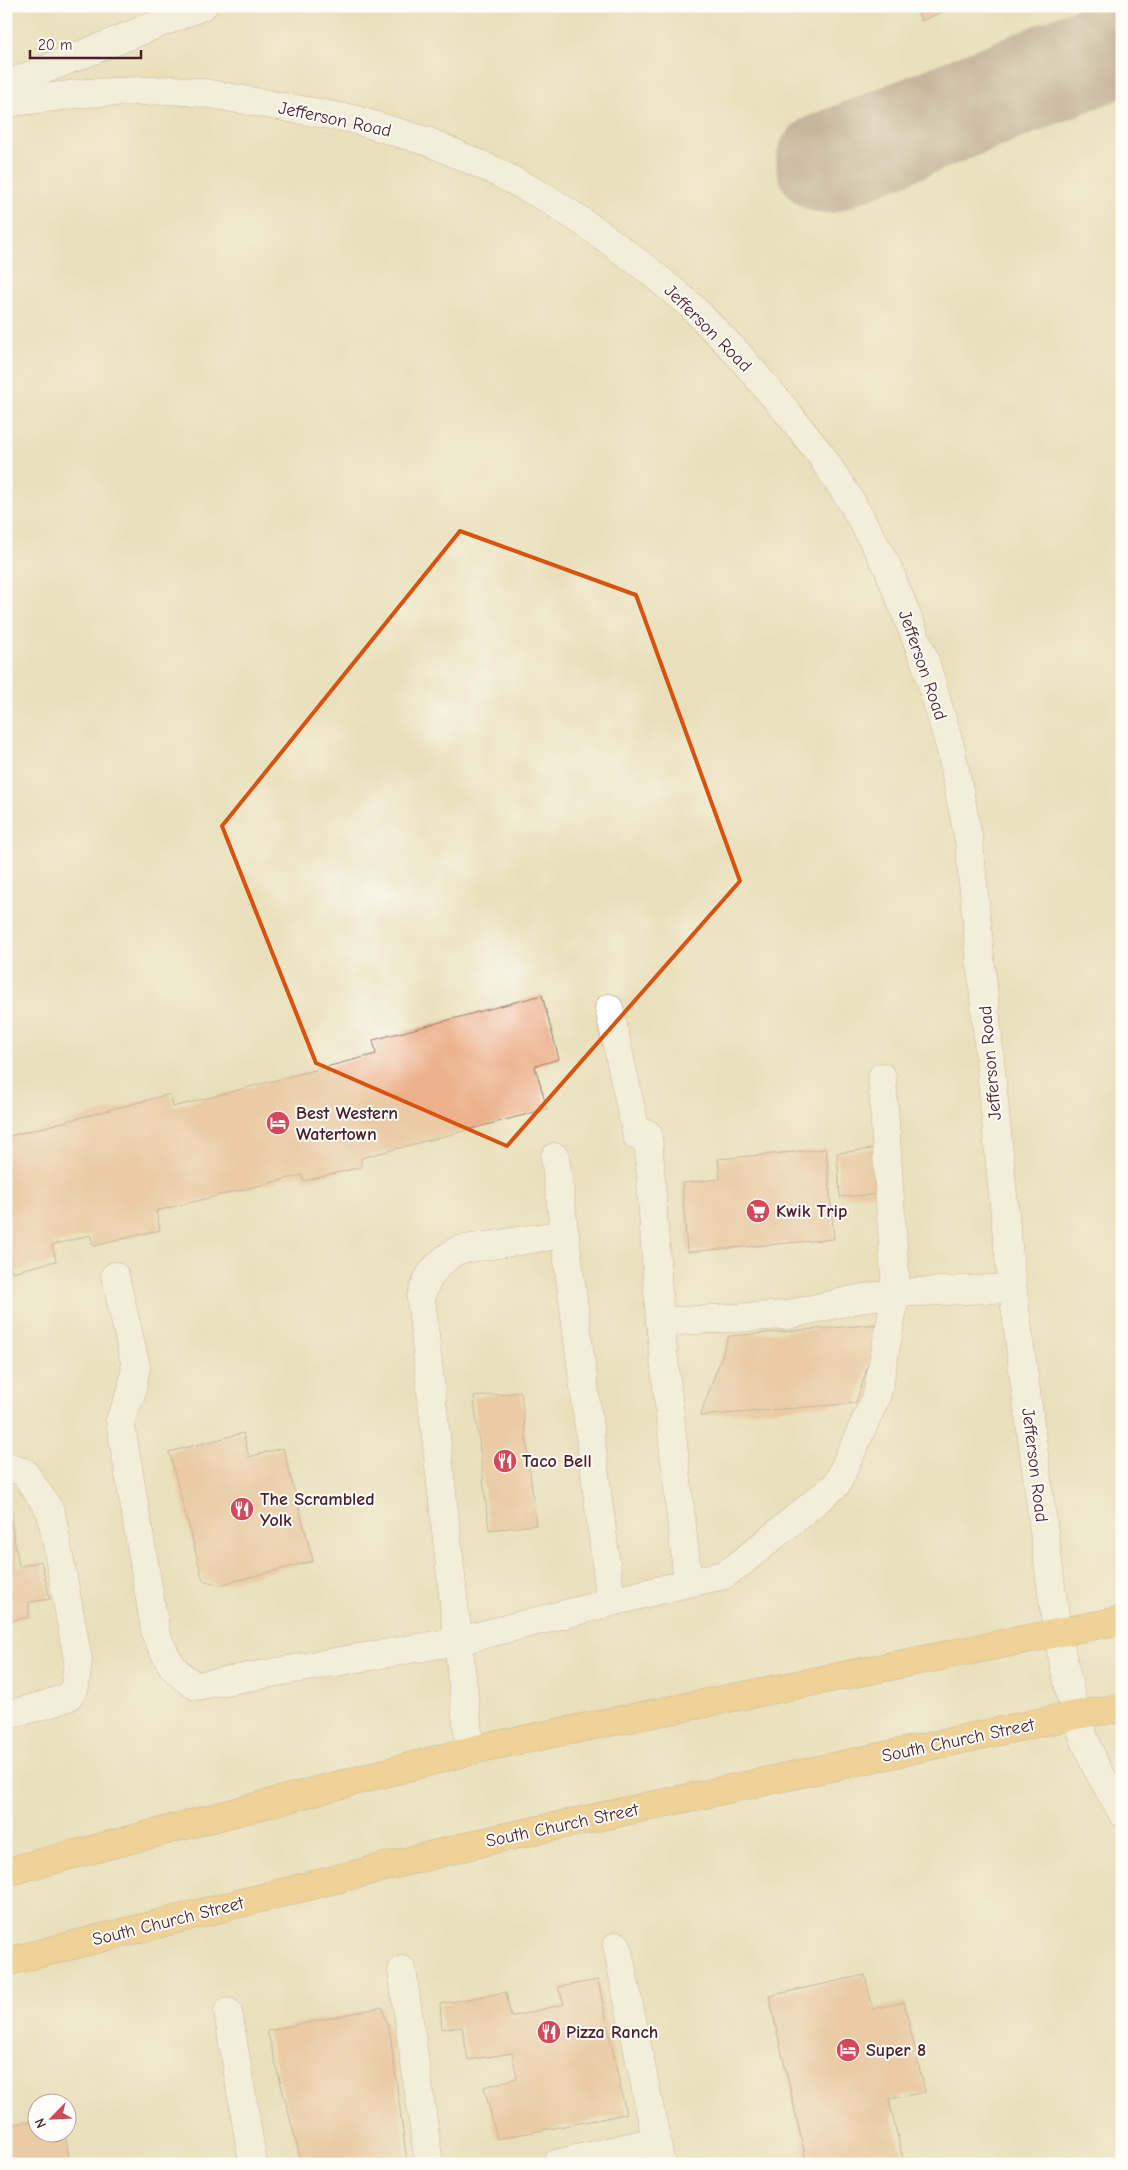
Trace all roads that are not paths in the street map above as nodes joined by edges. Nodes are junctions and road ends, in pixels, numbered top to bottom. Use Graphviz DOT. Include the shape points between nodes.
graph roads {
  1 [pos="203,6"];
  2 [pos="6,84"];
  3 [pos="6,103"];
  4 [pos="609,1008"];
  5 [pos="882,1077"];
  6 [pos="554,1157"];
  7 [pos="565,1234"];
  8 [pos="115,1276"];
  9 [pos="1012,1288"];
  10 [pos="896,1293"];
  11 [pos="660,1322"];
  12 [pos="6,1467"];
  13 [pos="688,1583"];
  14 [pos="610,1602"];
  15 [pos="1122,1620"];
  16 [pos="1057,1632"];
  17 [pos="458,1641"];
  18 [pos="1122,1708"];
  19 [pos="6,1715"];
  20 [pos="1075,1715"];
  21 [pos="470,1751"];
  22 [pos="1122,1813"];
  23 [pos="6,1872"];
  24 [pos="617,1946"];
  25 [pos="6,1962"];
  26 [pos="402,1970"];
  27 [pos="228,2012"];
  28 [pos="658,2152"];
  29 [pos="253,2164"];
  30 [pos="429,2164"];
  31 [pos="556,2164"];
  1 -- 2 [label="street"];
  3 -- 9 [label="street, Jefferson Road" via="86,93 173,90 353,119 429,142 548,199 598,232 691,306 738,354 820,454 851,501 887,566 925,661 951,750 969,840"];
  4 -- 11 [label="street" via="642,1135"];
  5 -- 10 [label="street"];
  6 -- 7 [label="street"];
  7 -- 14 [label="street"];
  7 -- 17 [label="street" via="458,1250 443,1259 424,1285 422,1298"];
  8 -- 17 [label="street" via="136,1366 131,1394 120,1420 156,1635 168,1661 180,1676 196,1686"];
  9 -- 10 [label="street"];
  9 -- 16 [label="street, Jefferson Road"];
  10 -- 11 [label="street" via="786,1315"];
  10 -- 13 [label="street" via="877,1394 837,1484 730,1571"];
  11 -- 13 [label="street"];
  12 -- 19 [label="street" via="24,1472 51,1512 78,1660 75,1687 68,1697"];
  13 -- 14 [label="street"];
  14 -- 17 [label="street"];
  15 -- 16 [label="main road"];
  16 -- 20 [label="street, Jefferson Road"];
  16 -- 21 [label="main road"];
  17 -- 21 [label="street"];
  18 -- 20 [label="main road, South Church Street"];
  20 -- 22 [label="street, Jefferson Road" via="1096,1765"];
  20 -- 25 [label="main road, South Church Street" via="500,1838"];
  21 -- 23 [label="main road"];
  24 -- 28 [label="street"];
  26 -- 30 [label="street"];
  27 -- 29 [label="street"];
  28 -- 31 [label="street"];
}
